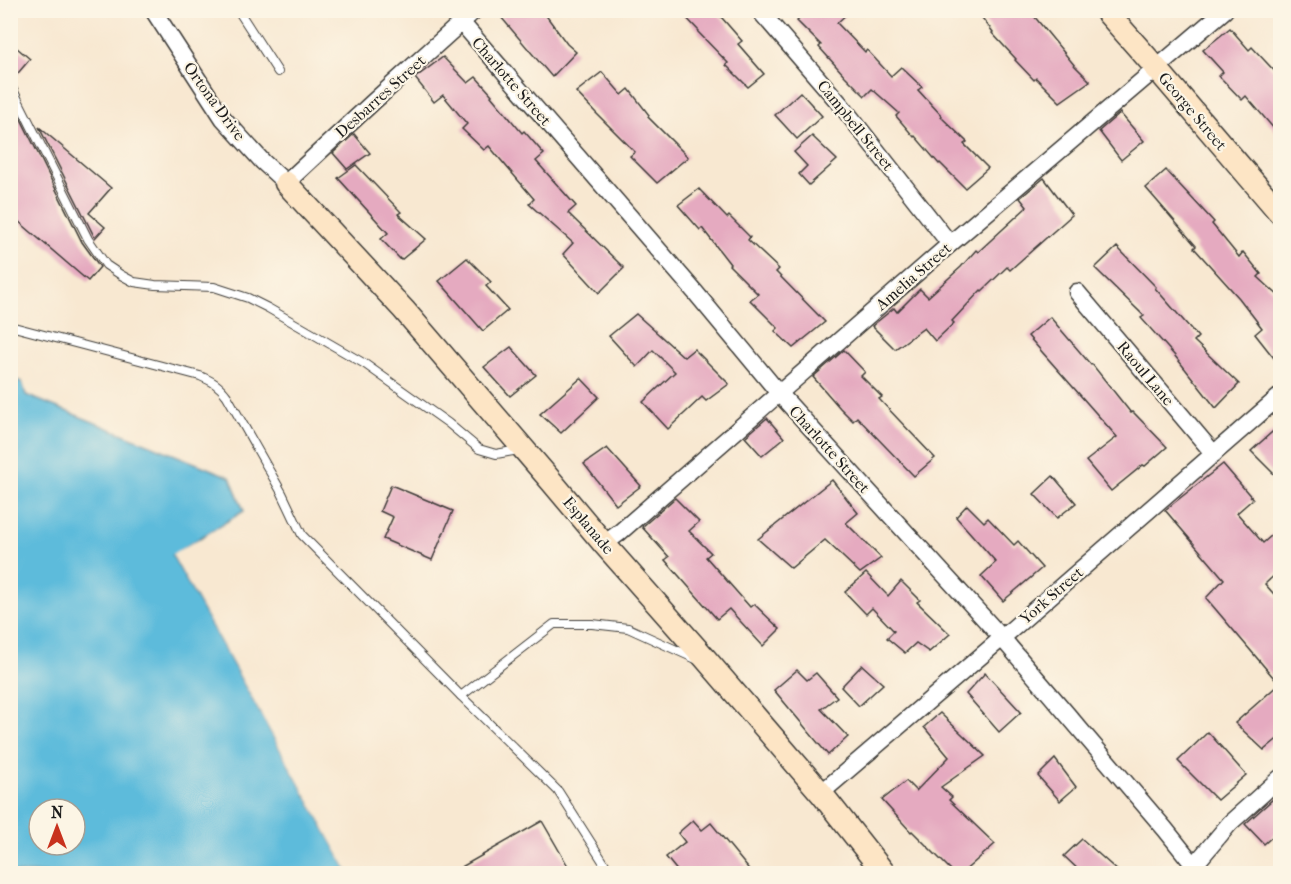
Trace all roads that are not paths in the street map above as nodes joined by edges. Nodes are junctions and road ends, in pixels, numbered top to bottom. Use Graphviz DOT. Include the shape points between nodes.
graph roads {
  1 [pos="153,10"];
  2 [pos="238,10"];
  3 [pos="475,10"];
  4 [pos="759,10"];
  5 [pos="1104,10"];
  6 [pos="1225,10"];
  7 [pos="461,22"];
  8 [pos="1157,69"];
  9 [pos="278,72"];
  10 [pos="10,84"];
  11 [pos="286,183"];
  12 [pos="1281,213"];
  13 [pos="950,244"];
  14 [pos="1077,292"];
  15 [pos="10,326"];
  16 [pos="778,392"];
  17 [pos="1281,396"];
  18 [pos="520,445"];
  19 [pos="1214,454"];
  20 [pos="604,544"];
  21 [pos="1002,638"];
  22 [pos="713,666"];
  23 [pos="461,696"];
  24 [pos="1281,778"];
  25 [pos="821,793"];
  26 [pos="878,871"];
  27 [pos="1194,871"];
  28 [pos="611,873"];
  1 -- 11 [label="street, Ortona Drive" via="223,118"];
  2 -- 9 [label="lane"];
  3 -- 7 [label="street, Desbarres Street"];
  4 -- 13 [label="street, Campbell Street" via="842,105"];
  5 -- 8 [label="street, George Street"];
  6 -- 8 [label="street, Amelia Street"];
  7 -- 11 [label="street, Desbarres Street"];
  7 -- 16 [label="street, Charlotte Street"];
  8 -- 12 [label="street, George Street"];
  8 -- 13 [label="street, Amelia Street"];
  10 -- 18 [label="lane" via="88,239 106,265 134,282 214,287 248,298 365,364 479,450 496,454 513,451"];
  11 -- 18 [label="street, Esplanade" via="404,310"];
  13 -- 16 [label="street, Amelia Street"];
  14 -- 19 [label="street, Raoul Lane"];
  15 -- 23 [label="lane" via="200,376 220,387 302,535"];
  16 -- 20 [label="street, Amelia Street"];
  16 -- 21 [label="street, Charlotte Street"];
  17 -- 19 [label="street, York Street"];
  18 -- 20 [label="street, Esplanade"];
  19 -- 21 [label="street, York Street"];
  20 -- 22 [label="street, Esplanade"];
  21 -- 25 [label="street, York Street"];
  21 -- 27 [label="street, Charlotte Street" via="1165,829"];
  22 -- 23 [label="lane" via="628,628 554,624"];
  22 -- 25 [label="street, Esplanade"];
  23 -- 28 [label="lane" via="558,791"];
  24 -- 27 [label="street" via="1230,823"];
  25 -- 26 [label="street, Esplanade"];
}
